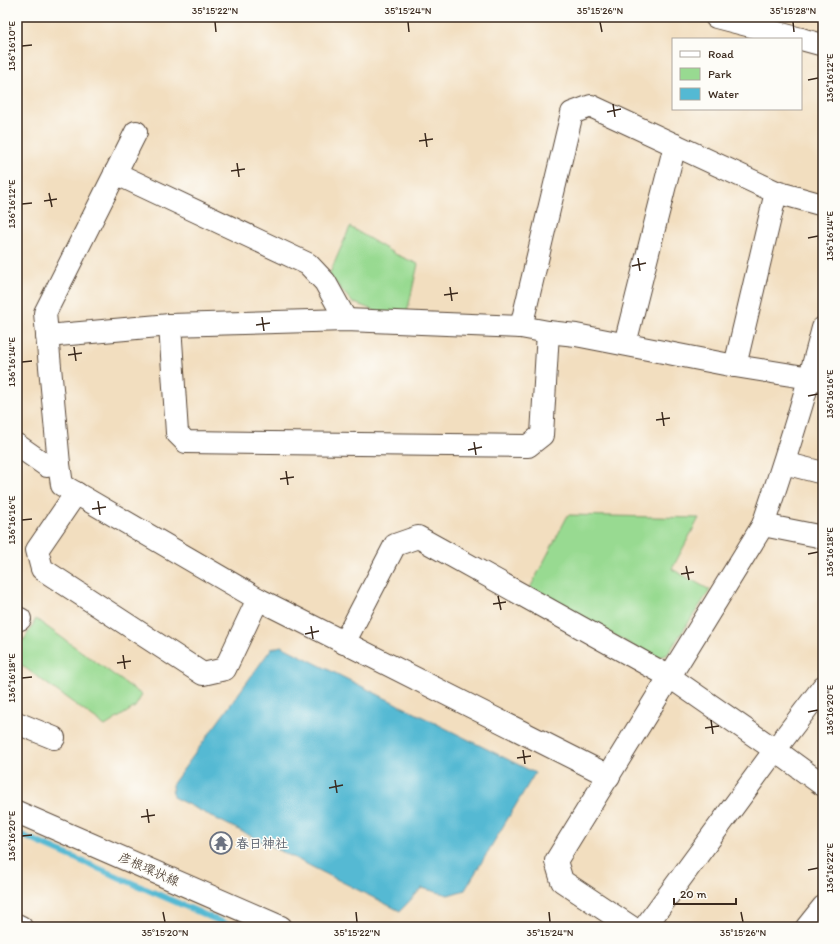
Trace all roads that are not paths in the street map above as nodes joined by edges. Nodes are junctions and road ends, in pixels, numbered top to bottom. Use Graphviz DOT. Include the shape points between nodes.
graph roads {
  1 [pos="716,17"];
  2 [pos="797,38"];
  3 [pos="802,39"];
  4 [pos="823,45"];
  5 [pos="136,132"];
  6 [pos="675,145"];
  7 [pos="115,173"];
  8 [pos="776,192"];
  9 [pos="823,205"];
  10 [pos="346,320"];
  11 [pos="170,325"];
  12 [pos="521,326"];
  13 [pos="823,328"];
  14 [pos="548,332"];
  15 [pos="48,336"];
  16 [pos="625,344"];
  17 [pos="735,366"];
  18 [pos="817,379"];
  19 [pos="17,444"];
  20 [pos="784,463"];
  21 [pos="59,464"];
  22 [pos="823,473"];
  23 [pos="76,493"];
  24 [pos="763,525"];
  25 [pos="823,537"];
  26 [pos="258,599"];
  27 [pos="344,643"];
  28 [pos="670,677"];
  29 [pos="823,688"];
  30 [pos="17,723"];
  31 [pos="54,738"];
  32 [pos="775,750"];
  33 [pos="609,776"];
  34 [pos="823,785"];
  35 [pos="17,812"];
  36 [pos="823,906"];
  37 [pos="17,925"];
  38 [pos="21,927"];
  39 [pos="281,927"];
  40 [pos="631,927"];
  41 [pos="645,927"];
  42 [pos="807,927"];
  1 -- 2 [label="street"];
  3 -- 4 [label="street"];
  5 -- 7 [label="street"];
  6 -- 8 [label="street"];
  6 -- 12 [label="street" via="590,106 572,113"];
  6 -- 16 [label="street"];
  7 -- 10 [label="street" via="308,264 325,282"];
  7 -- 15 [label="street" via="45,313"];
  8 -- 9 [label="street"];
  8 -- 17 [label="street"];
  10 -- 11 [label="street"];
  10 -- 12 [label="street"];
  11 -- 14 [label="street" via="177,433 186,442 528,446 542,434"];
  11 -- 15 [label="street"];
  12 -- 14 [label="street"];
  13 -- 18 [label="street"];
  14 -- 16 [label="street"];
  15 -- 21 [label="street"];
  16 -- 17 [label="street"];
  17 -- 18 [label="street"];
  18 -- 20 [label="street"];
  19 -- 21 [label="street" via="47,466"];
  20 -- 22 [label="street"];
  20 -- 24 [label="street"];
  21 -- 23 [label="street" via="62,484"];
  23 -- 26 [label="street"];
  23 -- 26 [label="street" via="37,550 42,569 203,674 225,669"];
  24 -- 25 [label="street"];
  24 -- 28 [label="street"];
  26 -- 27 [label="street"];
  27 -- 28 [label="street" via="395,545 418,537"];
  27 -- 33 [label="street"];
  28 -- 32 [label="street"];
  28 -- 33 [label="street"];
  29 -- 32 [label="street"];
  30 -- 31 [label="street"];
  32 -- 34 [label="street"];
  32 -- 41 [label="street"];
  33 -- 40 [label="street" via="556,861 562,881"];
  35 -- 39 [label="street, 彦根環状線"];
  36 -- 42 [label="street"];
  37 -- 38 [label="street"];
}
